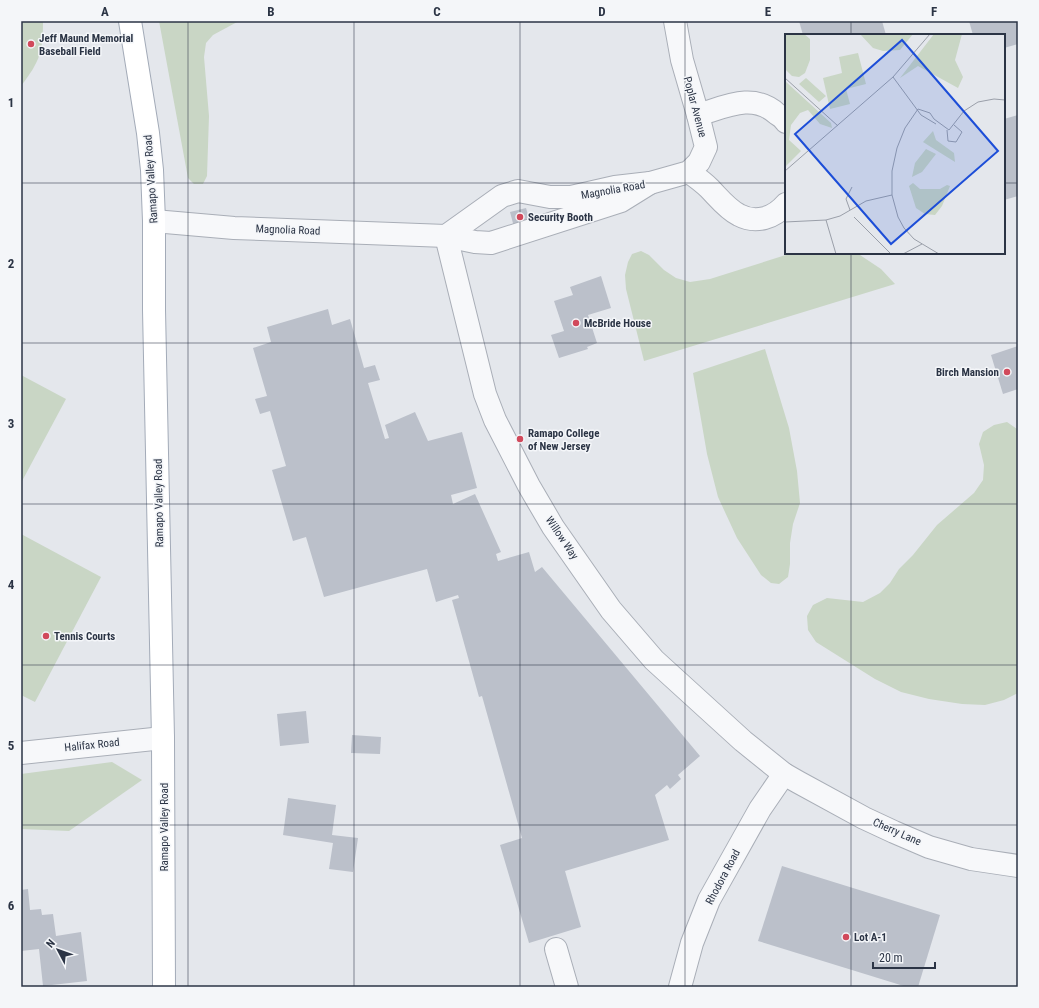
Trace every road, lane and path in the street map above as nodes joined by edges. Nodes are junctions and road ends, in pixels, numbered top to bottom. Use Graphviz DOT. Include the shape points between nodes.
graph roads {
  1 [pos="130,21"];
  2 [pos="675,21"];
  3 [pos="698,115"];
  4 [pos="785,121"];
  5 [pos="689,172"];
  6 [pos="650,183"];
  7 [pos="785,205"];
  8 [pos="154,222"];
  9 [pos="446,236"];
  10 [pos="163,738"];
  11 [pos="21,753"];
  12 [pos="784,774"];
  13 [pos="1018,866"];
  14 [pos="556,949"];
  15 [pos="164,987"];
  16 [pos="567,987"];
  17 [pos="680,987"];
  1 -- 8 [label="main road, Ramapo Valley Road" via="148,133"];
  2 -- 3 [label="street, Poplar Avenue" via="682,60"];
  3 -- 4 [label="street" via="740,102 755,102 771,108"];
  3 -- 5 [label="street, Poplar Avenue" via="706,147 700,162"];
  5 -- 6 [label="street"];
  5 -- 7 [label="street" via="738,215 753,220 766,219 779,212"];
  6 -- 9 [label="street, Magnolia Road" via="621,201 491,243"];
  6 -- 9 [label="street, Magnolia Road" via="614,187 571,197 550,197 518,191 502,196"];
  8 -- 9 [label="street, Magnolia Road" via="234,228"];
  8 -- 10 [label="main road, Ramapo Valley Road"];
  9 -- 12 [label="street, Willow Way" via="485,394 495,420 529,486 554,527 611,610 654,660 743,742"];
  10 -- 11 [label="street, Halifax Road"];
  10 -- 15 [label="main road, Ramapo Valley Road"];
  12 -- 13 [label="street, Cherry Lane" via="864,818 929,847 971,859"];
  12 -- 17 [label="street, Rhodora Road" via="760,809 709,900 692,943"];
  14 -- 16 [label="street"];
}
